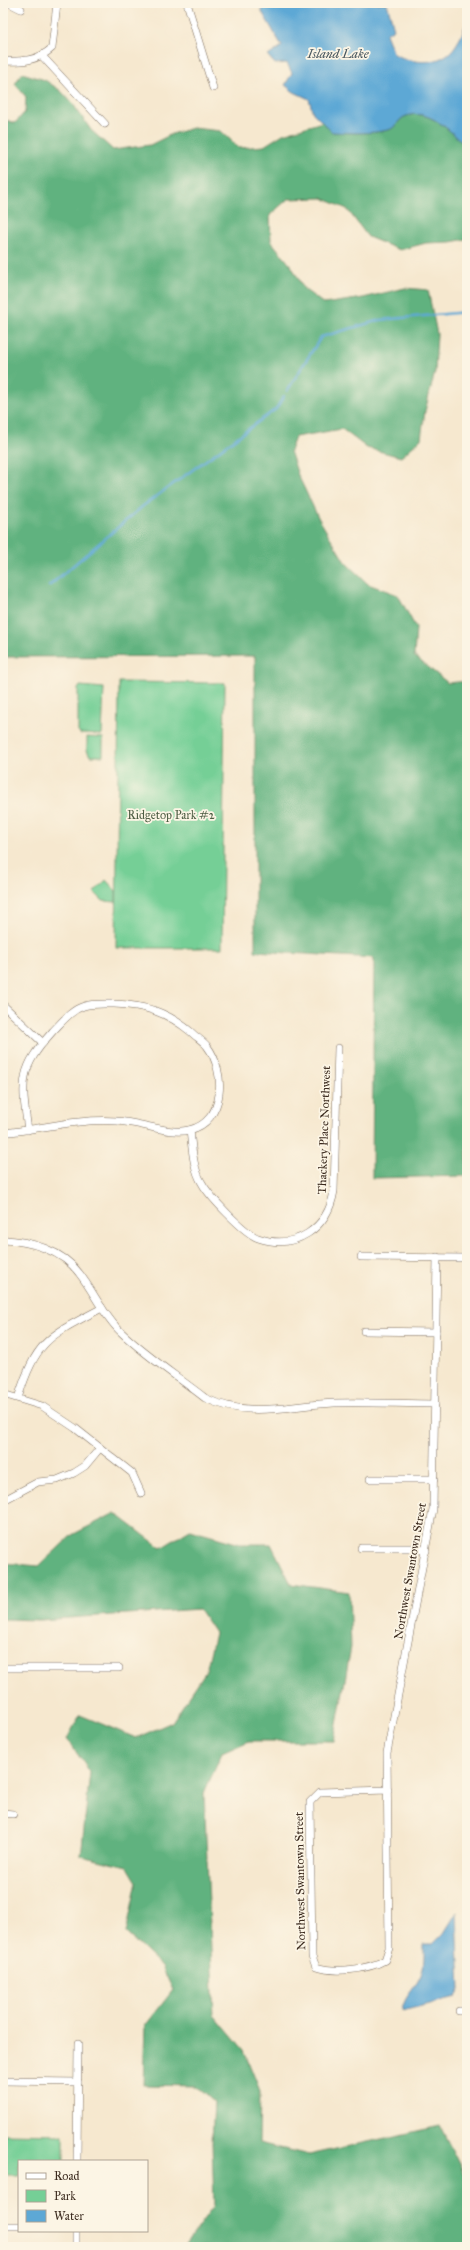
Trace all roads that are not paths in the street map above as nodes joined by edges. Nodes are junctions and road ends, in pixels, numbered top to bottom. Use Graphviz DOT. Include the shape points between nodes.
graph roads {
  1 [pos="9,3"];
  2 [pos="58,3"];
  3 [pos="187,3"];
  4 [pos="21,9"];
  5 [pos="43,57"];
  6 [pos="3,61"];
  7 [pos="213,88"];
  8 [pos="105,124"];
  9 [pos="3,1005"];
  10 [pos="43,1043"];
  11 [pos="338,1048"];
  12 [pos="28,1130"];
  13 [pos="190,1130"];
  14 [pos="3,1133"];
  15 [pos="3,1240"];
  16 [pos="361,1257"];
  17 [pos="437,1257"];
  18 [pos="467,1258"];
  19 [pos="102,1308"];
  20 [pos="364,1331"];
  21 [pos="436,1332"];
  22 [pos="3,1394"];
  23 [pos="18,1398"];
  24 [pos="435,1404"];
  25 [pos="100,1448"];
  26 [pos="370,1479"];
  27 [pos="434,1479"];
  28 [pos="141,1493"];
  29 [pos="6,1499"];
  30 [pos="361,1548"];
  31 [pos="426,1551"];
  32 [pos="3,1668"];
  33 [pos="119,1668"];
  34 [pos="388,1790"];
  35 [pos="3,1813"];
  36 [pos="13,1814"];
  37 [pos="459,2011"];
  38 [pos="467,2011"];
  39 [pos="78,2044"];
  40 [pos="3,2081"];
  41 [pos="78,2082"];
  42 [pos="77,2160"];
  43 [pos="3,2226"];
  44 [pos="18,2226"];
  45 [pos="76,2232"];
  46 [pos="76,2247"];
  1 -- 4 [label="street"];
  2 -- 5 [label="street" via="52,48"];
  3 -- 7 [label="street"];
  5 -- 6 [label="street"];
  5 -- 8 [label="street"];
  9 -- 10 [label="street"];
  10 -- 12 [label="street" via="24,1074"];
  10 -- 13 [label="street" via="75,1010 93,1004 134,1004 148,1007 176,1020 206,1046 215,1060 219,1084 219,1098 211,1116"];
  11 -- 13 [label="street, Thackery Place Northwest" via="332,1204 325,1219 300,1238 284,1241 258,1238 238,1225 200,1182"];
  12 -- 13 [label="street" via="116,1120 177,1131"];
  12 -- 14 [label="street"];
  15 -- 19 [label="street" via="38,1246 65,1260 78,1272"];
  16 -- 17 [label="street"];
  17 -- 18 [label="street"];
  17 -- 21 [label="street, Northwest Swantown Street"];
  19 -- 23 [label="street" via="66,1326 41,1346 28,1368"];
  19 -- 24 [label="street" via="122,1333 149,1355 206,1398 230,1407 277,1410 333,1403"];
  20 -- 21 [label="street"];
  21 -- 24 [label="street, Northwest Swantown Street"];
  22 -- 23 [label="street"];
  23 -- 25 [label="street" via="42,1406"];
  24 -- 27 [label="street, Northwest Swantown Street"];
  25 -- 28 [label="street" via="132,1473"];
  25 -- 29 [label="street" via="85,1466 74,1473 57,1480 38,1482"];
  26 -- 27 [label="street"];
  27 -- 31 [label="street, Northwest Swantown Street"];
  30 -- 31 [label="street" via="415,1548"];
  31 -- 34 [label="street, Northwest Swantown Street" via="387,1753"];
  32 -- 33 [label="street"];
  34 -- 34 [label="street, Northwest Swantown Street" via="388,1948 385,1960 376,1965 328,1971 316,1967 312,1956 310,1802 320,1792"];
  35 -- 36 [label="street"];
  37 -- 38 [label="street"];
  39 -- 41 [label="street"];
  40 -- 41 [label="street"];
  41 -- 42 [label="street"];
  43 -- 44 [label="street"];
  45 -- 46 [label="street"];
}
